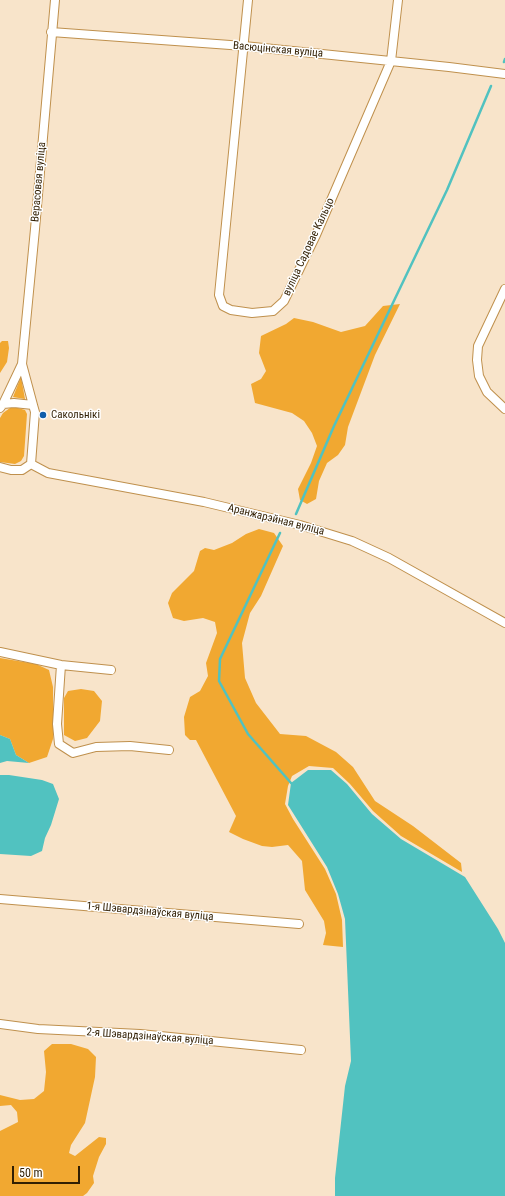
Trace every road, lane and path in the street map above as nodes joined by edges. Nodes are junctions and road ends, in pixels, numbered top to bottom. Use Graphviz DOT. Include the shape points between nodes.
graph roads {
  1 [pos="55,0"];
  2 [pos="248,0"];
  3 [pos="398,0"];
  4 [pos="51,32"];
  5 [pos="244,46"];
  6 [pos="391,61"];
  7 [pos="505,74"];
  8 [pos="505,289"];
  9 [pos="22,364"];
  10 [pos="33,405"];
  11 [pos="2,406"];
  12 [pos="505,409"];
  13 [pos="30,464"];
  14 [pos="0,467"];
  15 [pos="505,623"];
  16 [pos="0,652"];
  17 [pos="61,665"];
  18 [pos="111,670"];
  19 [pos="169,750"];
  20 [pos="0,899"];
  21 [pos="299,924"];
  22 [pos="0,1024"];
  23 [pos="301,1050"];
  1 -- 4 [label="street, Верасовая вуліца"];
  2 -- 5 [label="street, вуліца Садовае Кальцо"];
  3 -- 6 [label="street, вуліца Садовае Кальцо"];
  4 -- 5 [label="street, Васюцінская вуліца"];
  4 -- 9 [label="street, Верасовая вуліца"];
  5 -- 6 [label="street, Васюцінская вуліца"];
  5 -- 6 [label="street, вуліца Садовае Кальцо" via="219,295 223,306 231,310 252,313 273,311 284,301 316,235"];
  6 -- 7 [label="street, Васюцінская вуліца"];
  8 -- 12 [label="street" via="478,346 477,360 479,376 487,392"];
  9 -- 10 [label="street, Верасовая вуліца"];
  9 -- 11 [label="street, Верасовая вуліца"];
  10 -- 11 [label="street, Верасовая вуліца" via="14,403"];
  10 -- 13 [label="street, Верасовая вуліца" via="35,412"];
  13 -- 14 [label="street" via="22,470"];
  13 -- 15 [label="street, Аранжарэйная вуліца" via="48,473 204,502 300,525 352,541 388,558"];
  16 -- 17 [label="street"];
  17 -- 18 [label="street"];
  17 -- 19 [label="street" via="59,744 73,753 96,747 130,746"];
  20 -- 21 [label="street, 1-я Шэвардзінаўская вуліца"];
  22 -- 23 [label="street, 2-я Шэвардзінаўская вуліца" via="140,1034"];
}
